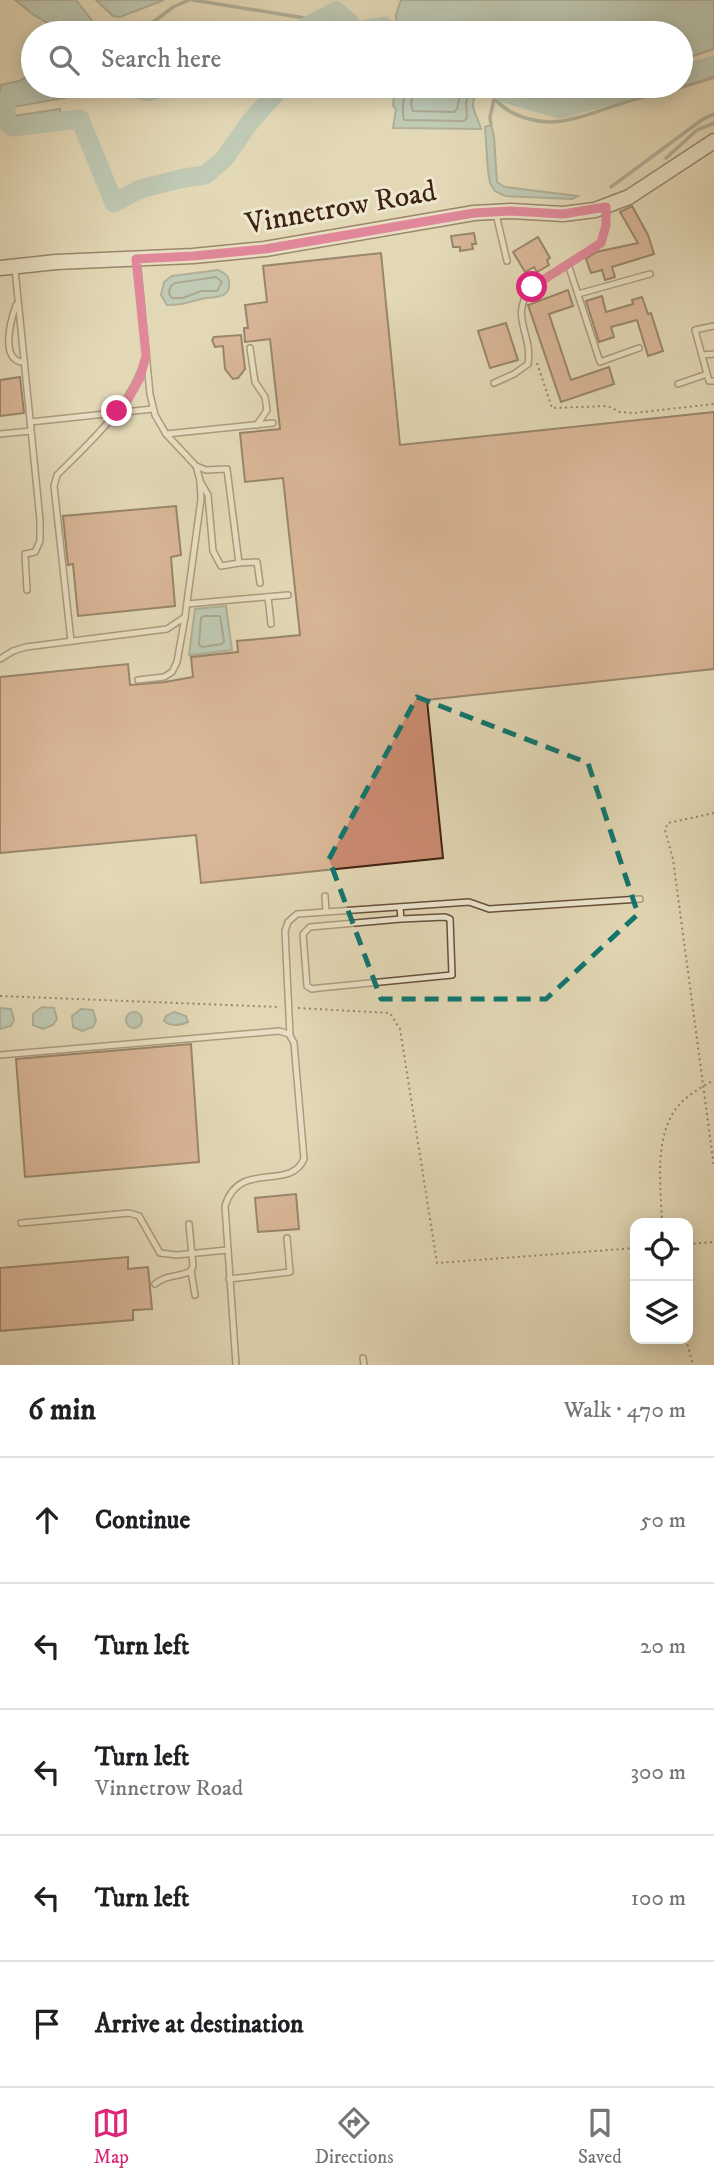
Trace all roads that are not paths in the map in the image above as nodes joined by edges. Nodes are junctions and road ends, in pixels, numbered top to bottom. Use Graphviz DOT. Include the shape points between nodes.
graph roads {
  1 [pos="714,141"];
  2 [pos="606,207"];
  3 [pos="496,211"];
  4 [pos="136,259"];
  5 [pos="507,261"];
  6 [pos="568,264"];
  7 [pos="7,267"];
  8 [pos="650,274"];
  9 [pos="578,294"];
  10 [pos="18,302"];
  11 [pos="714,326"];
  12 [pos="250,348"];
  13 [pos="639,348"];
  14 [pos="714,354"];
  15 [pos="702,355"];
  16 [pos="146,356"];
  17 [pos="24,362"];
  18 [pos="707,374"];
  19 [pos="714,381"];
  20 [pos="494,383"];
  21 [pos="678,384"];
  22 [pos="153,408"];
  23 [pos="117,411"];
  24 [pos="30,422"];
  25 [pos="273,423"];
  26 [pos="257,425"];
  27 [pos="31,431"];
  28 [pos="0,434"];
  29 [pos="166,434"];
  30 [pos="196,466"];
  31 [pos="200,480"];
  32 [pos="239,563"];
  33 [pos="260,583"];
  34 [pos="27,590"];
  35 [pos="288,596"];
  36 [pos="268,597"];
  37 [pos="187,604"];
  38 [pos="185,617"];
  39 [pos="271,624"];
  40 [pos="71,641"];
  41 [pos="0,659"];
  42 [pos="138,680"];
  43 [pos="326,897"];
  44 [pos="640,899"];
  45 [pos="400,907"];
  46 [pos="349,910"];
  47 [pos="326,911"];
  48 [pos="401,919"];
  49 [pos="350,924"];
  50 [pos="290,1035"];
  51 [pos="0,1055"];
  52 [pos="21,1223"];
  53 [pos="189,1224"];
  54 [pos="287,1238"];
  55 [pos="227,1250"];
  56 [pos="193,1254"];
  57 [pos="191,1271"];
  58 [pos="229,1279"];
  59 [pos="155,1284"];
  60 [pos="195,1295"];
  61 [pos="236,1365"];
  1 -- 2 [label="street, Vinnetrow Road"];
  2 -- 3 [label="street, Vinnetrow Road" via="563,214"];
  2 -- 6 [label="lane" via="601,243"];
  3 -- 4 [label="street, Vinnetrow Road" via="265,249"];
  3 -- 5 [label="lane"];
  4 -- 7 [label="street, Vinnetrow Road"];
  4 -- 16 [label="lane"];
  6 -- 9 [label="lane"];
  6 -- 20 [label="lane" via="524,297 520,314 530,351 528,364"];
  7 -- 10 [label="lane"];
  8 -- 9 [label="lane"];
  9 -- 13 [label="lane" via="600,362"];
  10 -- 17 [label="lane"];
  10 -- 17 [label="lane" via="5,339 9,357"];
  11 -- 15 [label="lane" via="695,330"];
  12 -- 26 [label="lane" via="255,382 267,410"];
  14 -- 15 [label="lane"];
  15 -- 18 [label="lane"];
  16 -- 22 [label="lane"];
  16 -- 23 [label="lane" via="140,378"];
  17 -- 24 [label="lane"];
  18 -- 19 [label="lane" via="709,381"];
  18 -- 21 [label="lane"];
  22 -- 23 [label="lane"];
  22 -- 29 [label="lane"];
  23 -- 24 [label="lane"];
  23 -- 40 [label="lane" via="57,475 54,486"];
  24 -- 27 [label="lane"];
  25 -- 26 [label="lane"];
  26 -- 29 [label="lane"];
  27 -- 28 [label="lane"];
  27 -- 34 [label="lane" via="40,541 35,552 25,554"];
  29 -- 30 [label="lane"];
  30 -- 31 [label="lane"];
  30 -- 32 [label="lane" via="227,469"];
  31 -- 32 [label="lane" via="208,495 213,551 220,566"];
  31 -- 37 [label="lane"];
  32 -- 33 [label="lane" via="257,562"];
  35 -- 36 [label="lane"];
  36 -- 37 [label="lane"];
  36 -- 39 [label="lane"];
  37 -- 38 [label="lane"];
  38 -- 40 [label="lane" via="167,629"];
  38 -- 42 [label="lane" via="172,672"];
  40 -- 41 [label="lane" via="26,647"];
  43 -- 47 [label="lane"];
  44 -- 45 [label="lane" via="489,909 469,902"];
  45 -- 46 [label="lane"];
  45 -- 48 [label="lane"];
  46 -- 47 [label="lane"];
  46 -- 49 [label="lane"];
  47 -- 50 [label="lane" via="297,914 286,926"];
  48 -- 49 [label="lane"];
  48 -- 49 [label="lane" via="450,919 452,975 309,988 304,931"];
  50 -- 51 [label="lane" via="278,1031"];
  50 -- 55 [label="lane" via="304,1159 292,1173 247,1180 228,1194"];
  52 -- 56 [label="lane" via="129,1213 139,1216 160,1253"];
  53 -- 56 [label="lane"];
  54 -- 58 [label="lane" via="290,1272"];
  55 -- 56 [label="lane"];
  55 -- 58 [label="lane"];
  56 -- 57 [label="lane"];
  57 -- 59 [label="lane" via="164,1277"];
  57 -- 60 [label="lane"];
  58 -- 61 [label="lane"];
}
